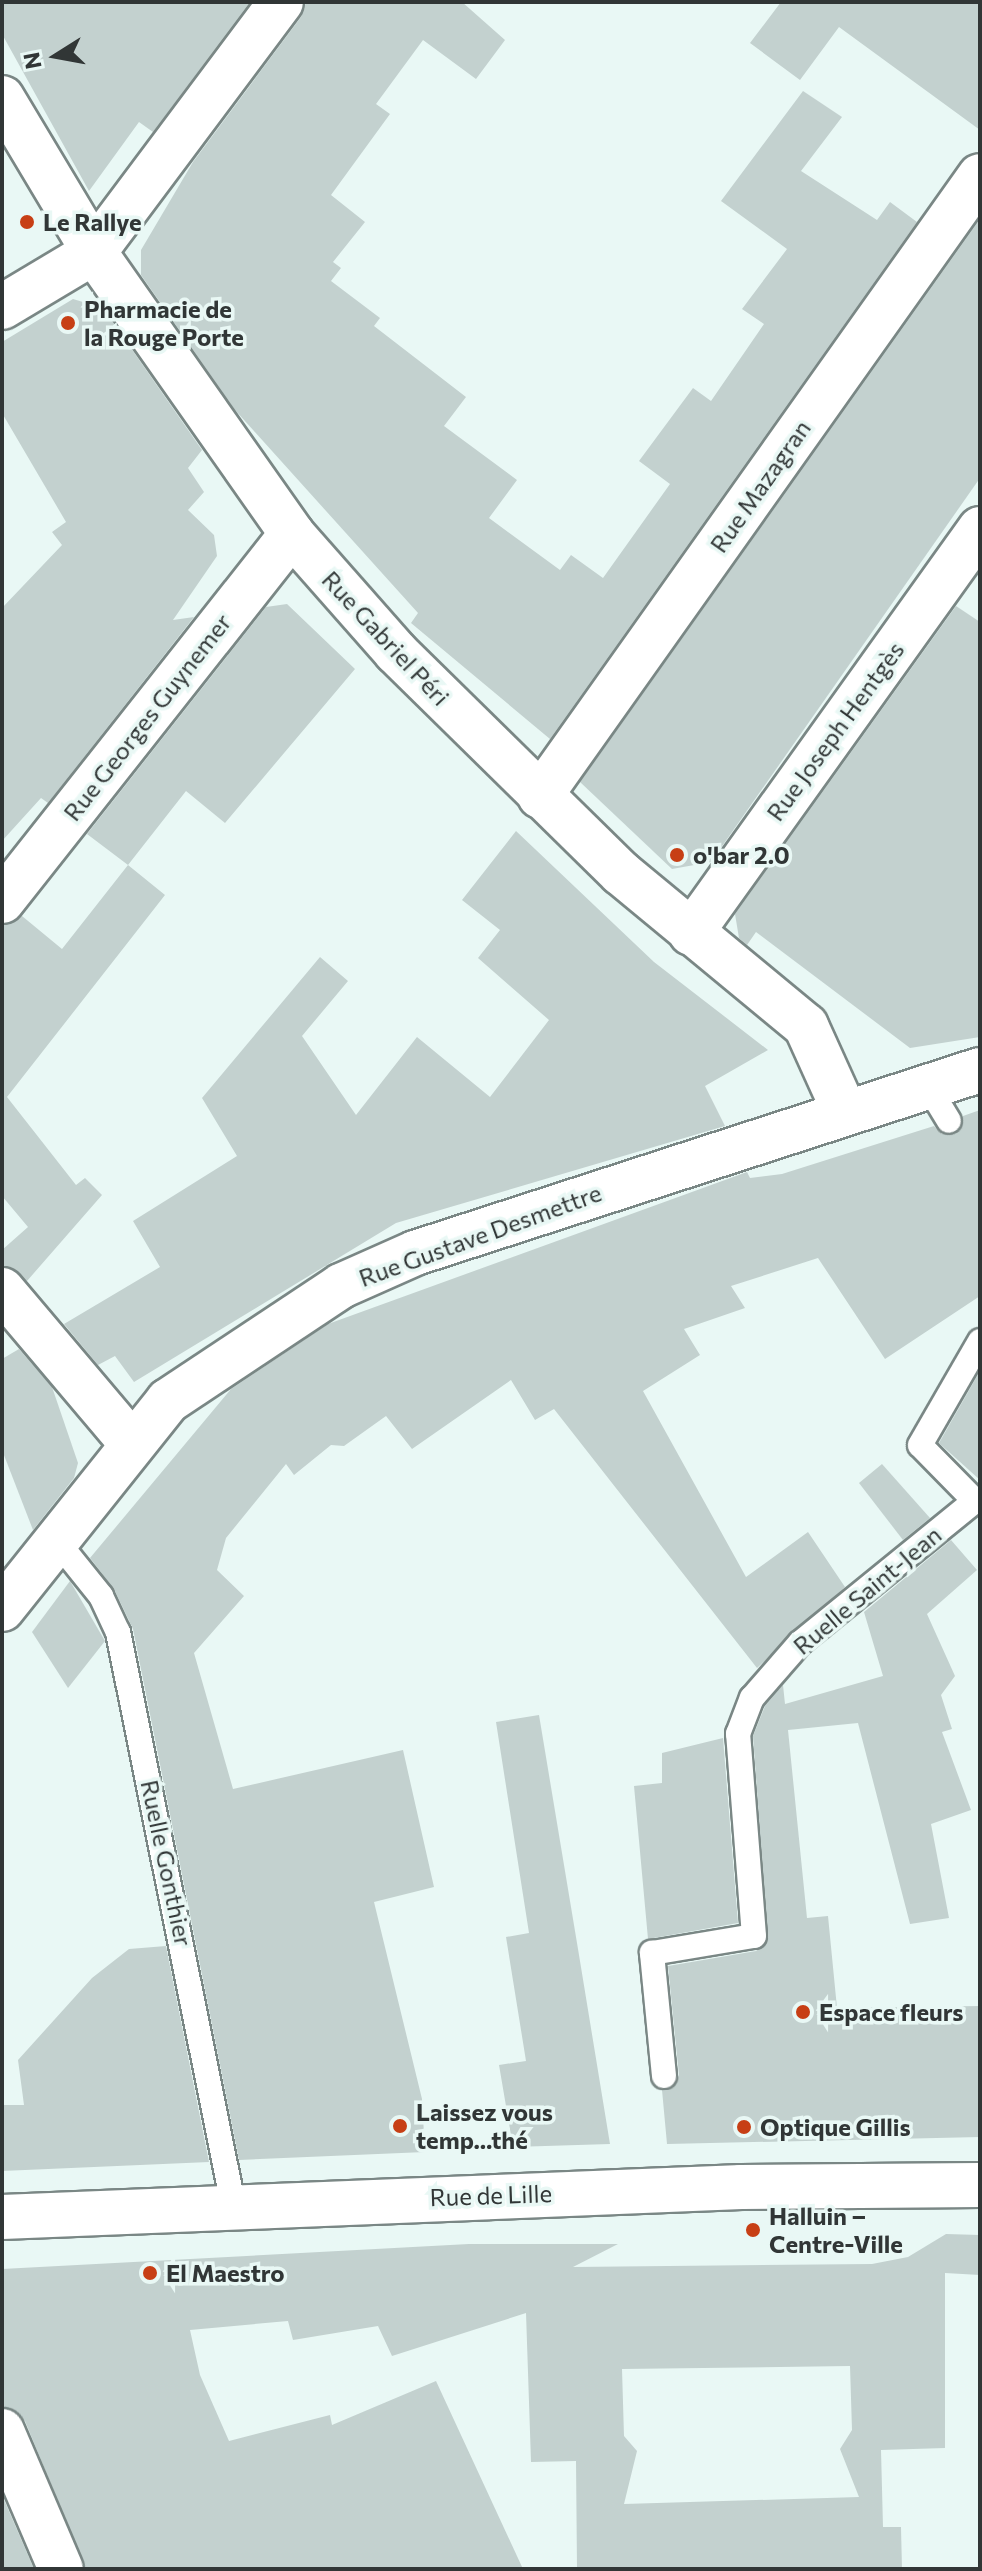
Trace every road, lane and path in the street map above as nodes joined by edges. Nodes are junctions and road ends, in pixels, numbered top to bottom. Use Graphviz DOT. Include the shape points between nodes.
graph roads {
  1 [pos="281,2"];
  2 [pos="2,98"];
  3 [pos="980,176"];
  4 [pos="94,252"];
  5 [pos="2,307"];
  6 [pos="980,529"];
  7 [pos="292,534"];
  8 [pos="540,796"];
  9 [pos="2,901"];
  10 [pos="691,933"];
  11 [pos="980,1070"];
  12 [pos="926,1083"];
  13 [pos="844,1110"];
  14 [pos="949,1121"];
  15 [pos="2,1290"];
  16 [pos="980,1341"];
  17 [pos="132,1444"];
  18 [pos="56,1540"];
  19 [pos="2,1609"];
  20 [pos="664,2076"];
  21 [pos="980,2185"];
  22 [pos="233,2204"];
  23 [pos="2,2217"];
  24 [pos="2,2431"];
  25 [pos="61,2569"];
  1 -- 4 [label="street"];
  2 -- 4 [label="street, Rue Gabriel Péri"];
  3 -- 8 [label="street, Rue Mazagran"];
  4 -- 5 [label="street"];
  4 -- 7 [label="street, Rue Gabriel Péri"];
  6 -- 10 [label="street, Rue Joseph Hentgès"];
  7 -- 8 [label="street, Rue Gabriel Péri" via="396,652"];
  7 -- 9 [label="street, Rue Georges Guynemer"];
  8 -- 10 [label="street, Rue Gabriel Péri"];
  10 -- 13 [label="street, Rue Gabriel Péri" via="806,1026"];
  11 -- 12 [label="street, Rue Gustave Desmettre"];
  12 -- 13 [label="street, Rue Gustave Desmettre"];
  12 -- 14 [label="lane"];
  13 -- 17 [label="street, Rue Gustave Desmettre" via="388,1263 184,1387"];
  15 -- 17 [label="street"];
  16 -- 20 [label="lane, Ruelle Saint-Jean" via="920,1445 975,1501 800,1643 752,1698 738,1734 754,1936 652,1953"];
  17 -- 18 [label="street, Rue Gustave Desmettre"];
  18 -- 19 [label="street, Rue Gustave Desmettre"];
  18 -- 22 [label="lane, Ruelle Gonthier" via="101,1596 118,1632"];
  21 -- 22 [label="street, Rue de Lille"];
  22 -- 23 [label="street, Rue de Lille"];
  24 -- 25 [label="street"];
}
